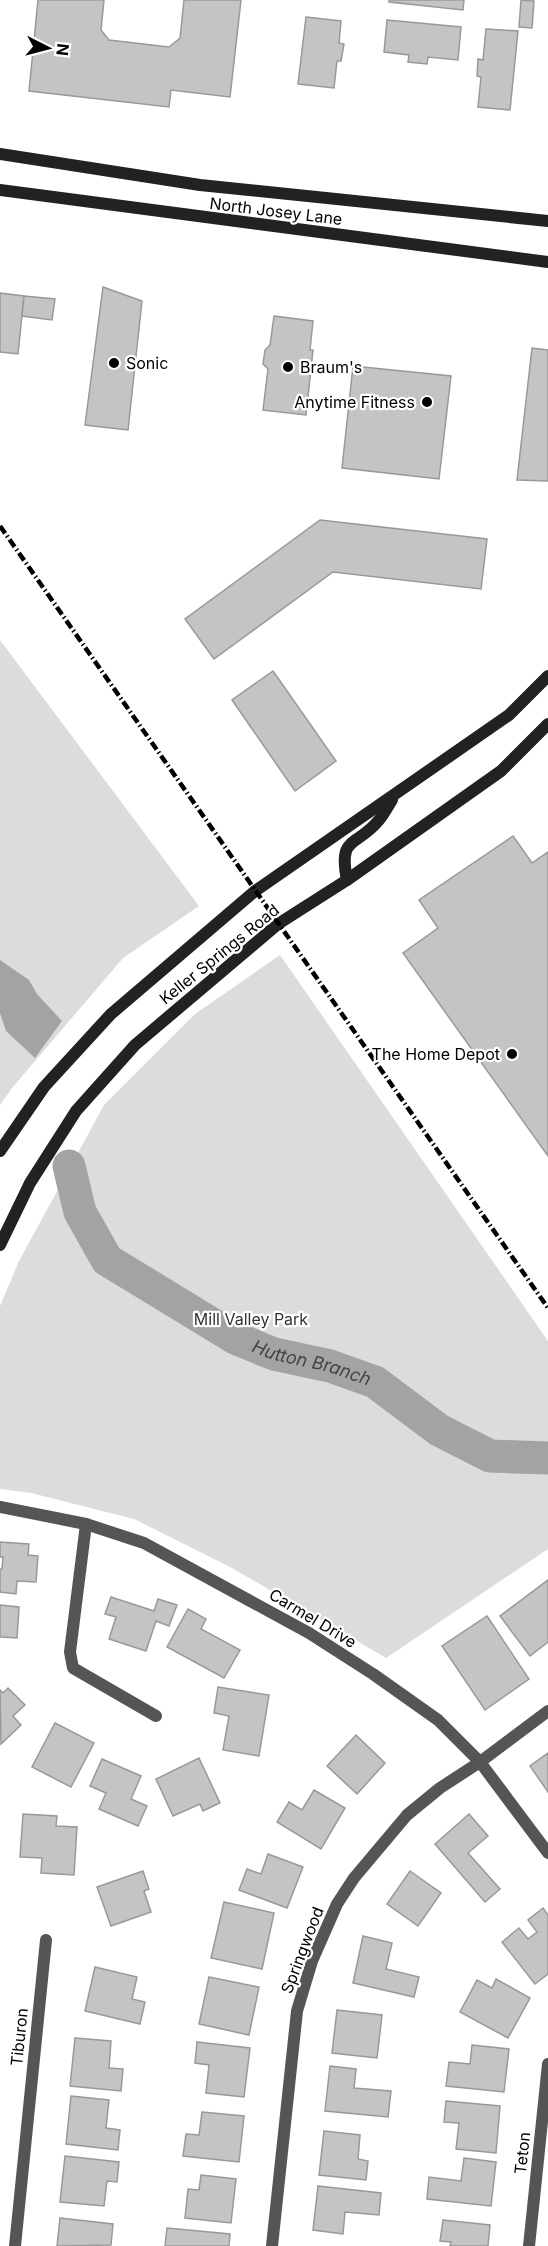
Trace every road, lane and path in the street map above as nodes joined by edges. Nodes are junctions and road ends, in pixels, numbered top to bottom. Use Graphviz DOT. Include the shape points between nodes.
graph roads {
  1 [pos="0,154"];
  2 [pos="0,190"];
  3 [pos="548,221"];
  4 [pos="548,262"];
  5 [pos="548,676"];
  6 [pos="548,724"];
  7 [pos="396,794"];
  8 [pos="347,880"];
  9 [pos="0,1152"];
  10 [pos="0,1245"];
  11 [pos="0,1507"];
  12 [pos="86,1524"];
  13 [pos="548,1711"];
  14 [pos="156,1716"];
  15 [pos="480,1762"];
  16 [pos="548,1853"];
  17 [pos="46,1940"];
  18 [pos="548,2064"];
  19 [pos="15,2246"];
  20 [pos="272,2246"];
  21 [pos="529,2246"];
  1 -- 3 [label="main road, North Josey Lane" via="200,185"];
  2 -- 4 [label="main road, North Josey Lane"];
  5 -- 7 [label="main road, Keller Springs Road" via="509,715"];
  6 -- 8 [label="main road, Keller Springs Road" via="501,771"];
  7 -- 8 [label="main road" via="379,820 348,846 343,859"];
  7 -- 9 [label="main road, Keller Springs Road" via="255,891 111,1014 44,1087"];
  8 -- 10 [label="main road, Keller Springs Road" via="278,924 135,1046 76,1111 30,1183"];
  11 -- 12 [label="street, Carmel Drive"];
  12 -- 14 [label="street" via="70,1652 73,1668"];
  12 -- 15 [label="street, Carmel Drive" via="144,1544 309,1634 438,1720"];
  13 -- 15 [label="street, Springwood"];
  15 -- 16 [label="street, Carmel Drive"];
  15 -- 20 [label="street, Springwood" via="407,1815 386,1839 337,1904 312,1961 295,2023"];
  17 -- 19 [label="street, Tiburon"];
  18 -- 21 [label="street, Teton"];
}
